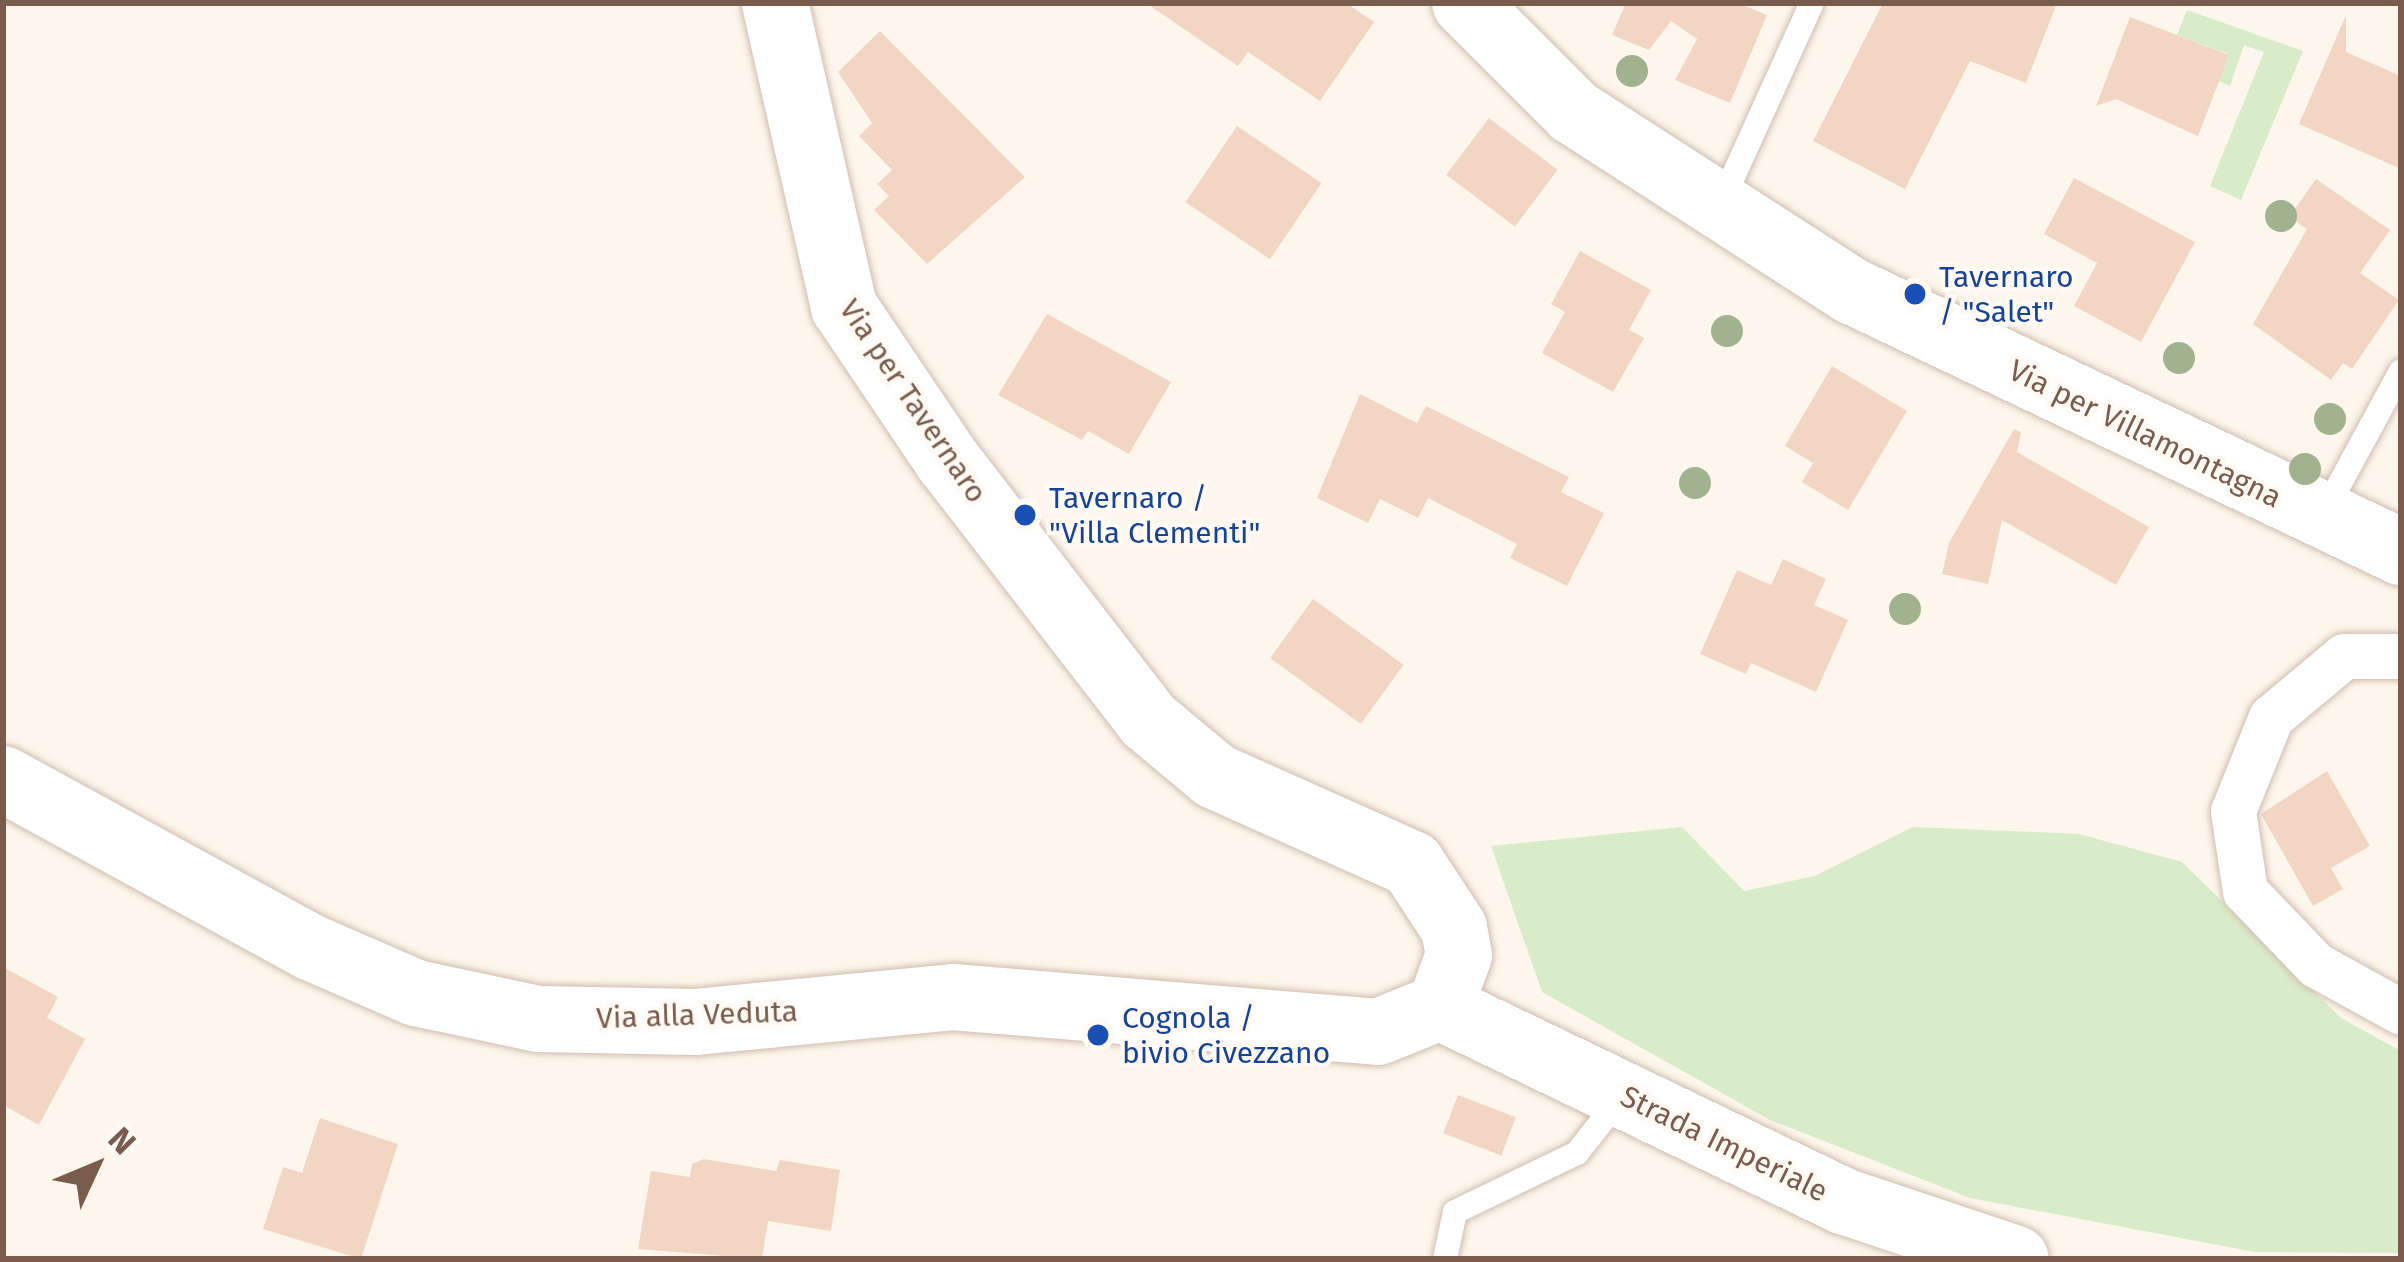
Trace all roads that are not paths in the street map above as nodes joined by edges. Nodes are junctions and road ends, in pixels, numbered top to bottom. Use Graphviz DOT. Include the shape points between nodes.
graph roads {
  1 [pos="775,3"];
  2 [pos="1465,3"];
  3 [pos="1812,3"];
  4 [pos="1718,208"];
  5 [pos="2401,371"];
  6 [pos="2321,518"];
  7 [pos="2401,552"];
  8 [pos="2401,656"];
  9 [pos="3,779"];
  10 [pos="1440,1006"];
  11 [pos="2401,1012"];
  12 [pos="1623,1095"];
  13 [pos="1445,1259"];
  14 [pos="2016,1259"];
  1 -- 10 [label="street, Via per Tavernaro" via="844,307 948,461 1148,720 1215,776 1412,864 1457,941"];
  2 -- 4 [label="street, Via per Villamontagna" via="1574,112"];
  3 -- 4 [label="lane"];
  4 -- 6 [label="street, Via per Villamontagna" via="1852,291"];
  5 -- 6 [label="lane"];
  6 -- 7 [label="street, Via per Villamontagna"];
  8 -- 11 [label="street" via="2344,656 2272,717 2233,811 2245,891 2316,965"];
  9 -- 10 [label="street, Via alla Veduta" via="310,947 416,993 538,1019 694,1022 953,997 1378,1032"];
  10 -- 12 [label="street, Strada Imperiale"];
  12 -- 13 [label="lane" via="1577,1153 1455,1212"];
  12 -- 14 [label="street, Strada Imperiale" via="1843,1201"];
}
